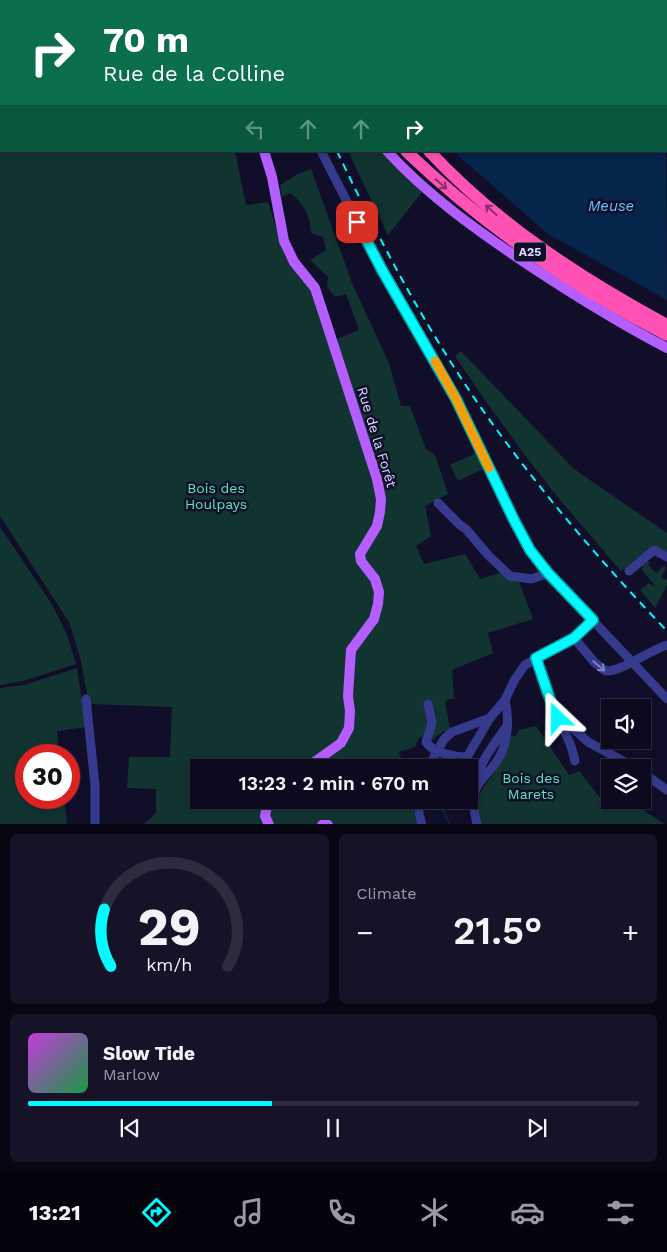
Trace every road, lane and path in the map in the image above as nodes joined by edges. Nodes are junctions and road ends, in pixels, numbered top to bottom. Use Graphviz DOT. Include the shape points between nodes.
graph roads {
  1 [pos="264,152"];
  2 [pos="322,152"];
  3 [pos="388,152"];
  4 [pos="407,152"];
  5 [pos="430,152"];
  6 [pos="667,325"];
  7 [pos="667,335"];
  8 [pos="667,348"];
  9 [pos="438,503"];
  10 [pos="667,557"];
  11 [pos="629,571"];
  12 [pos="548,573"];
  13 [pos="593,620"];
  14 [pos="574,638"];
  15 [pos="667,645"];
  16 [pos="536,658"];
  17 [pos="633,662"];
  18 [pos="86,699"];
  19 [pos="667,699"];
  20 [pos="505,700"];
  21 [pos="428,704"];
  22 [pos="557,714"];
  23 [pos="490,718"];
  24 [pos="437,750"];
  25 [pos="319,759"];
  26 [pos="432,759"];
  27 [pos="619,759"];
  28 [pos="575,761"];
  29 [pos="651,778"];
  30 [pos="667,790"];
  31 [pos="266,809"];
  32 [pos="418,809"];
  33 [pos="95,824"];
  34 [pos="269,824"];
  35 [pos="322,824"];
  36 [pos="328,824"];
  37 [pos="422,824"];
  38 [pos="477,824"];
  1 -- 25 [label="main road, Rue de la Forêt" via="284,241 294,262 315,288 381,499 377,526 360,554 379,592 374,619 351,650 349,728 341,743"];
  2 -- 12 [label="street" via="382,270 456,399 530,550"];
  3 -- 8 [label="main road" via="452,210 503,248 566,290"];
  4 -- 7 [label="highway, A25, one-way" via="460,200 525,249 593,294"];
  6 -- 5 [label="highway, A25, one-way" via="597,286 531,242"];
  9 -- 12 [label="street" via="510,576 532,580"];
  10 -- 11 [label="street" via="654,550"];
  12 -- 13 [label="street"];
  13 -- 14 [label="street"];
  13 -- 17 [label="street"];
  14 -- 16 [label="street"];
  14 -- 17 [label="street, one-way" via="606,671"];
  15 -- 17 [label="street"];
  16 -- 20 [label="street" via="520,670"];
  16 -- 22 [label="street"];
  17 -- 19 [label="street"];
  18 -- 33 [label="street" via="95,785"];
  20 -- 23 [label="street"];
  20 -- 38 [label="street" via="506,740 496,762 476,788"];
  21 -- 24 [label="street" via="432,723 426,742"];
  22 -- 27 [label="street" via="588,742"];
  22 -- 28 [label="street"];
  23 -- 24 [label="street" via="452,732"];
  23 -- 24 [label="street" via="467,758"];
  24 -- 26 [label="street"];
  29 -- 30 [label="street"];
  31 -- 34 [label="main road" via="265,816"];
  32 -- 37 [label="street"];
  35 -- 36 [label="main road"];
}
